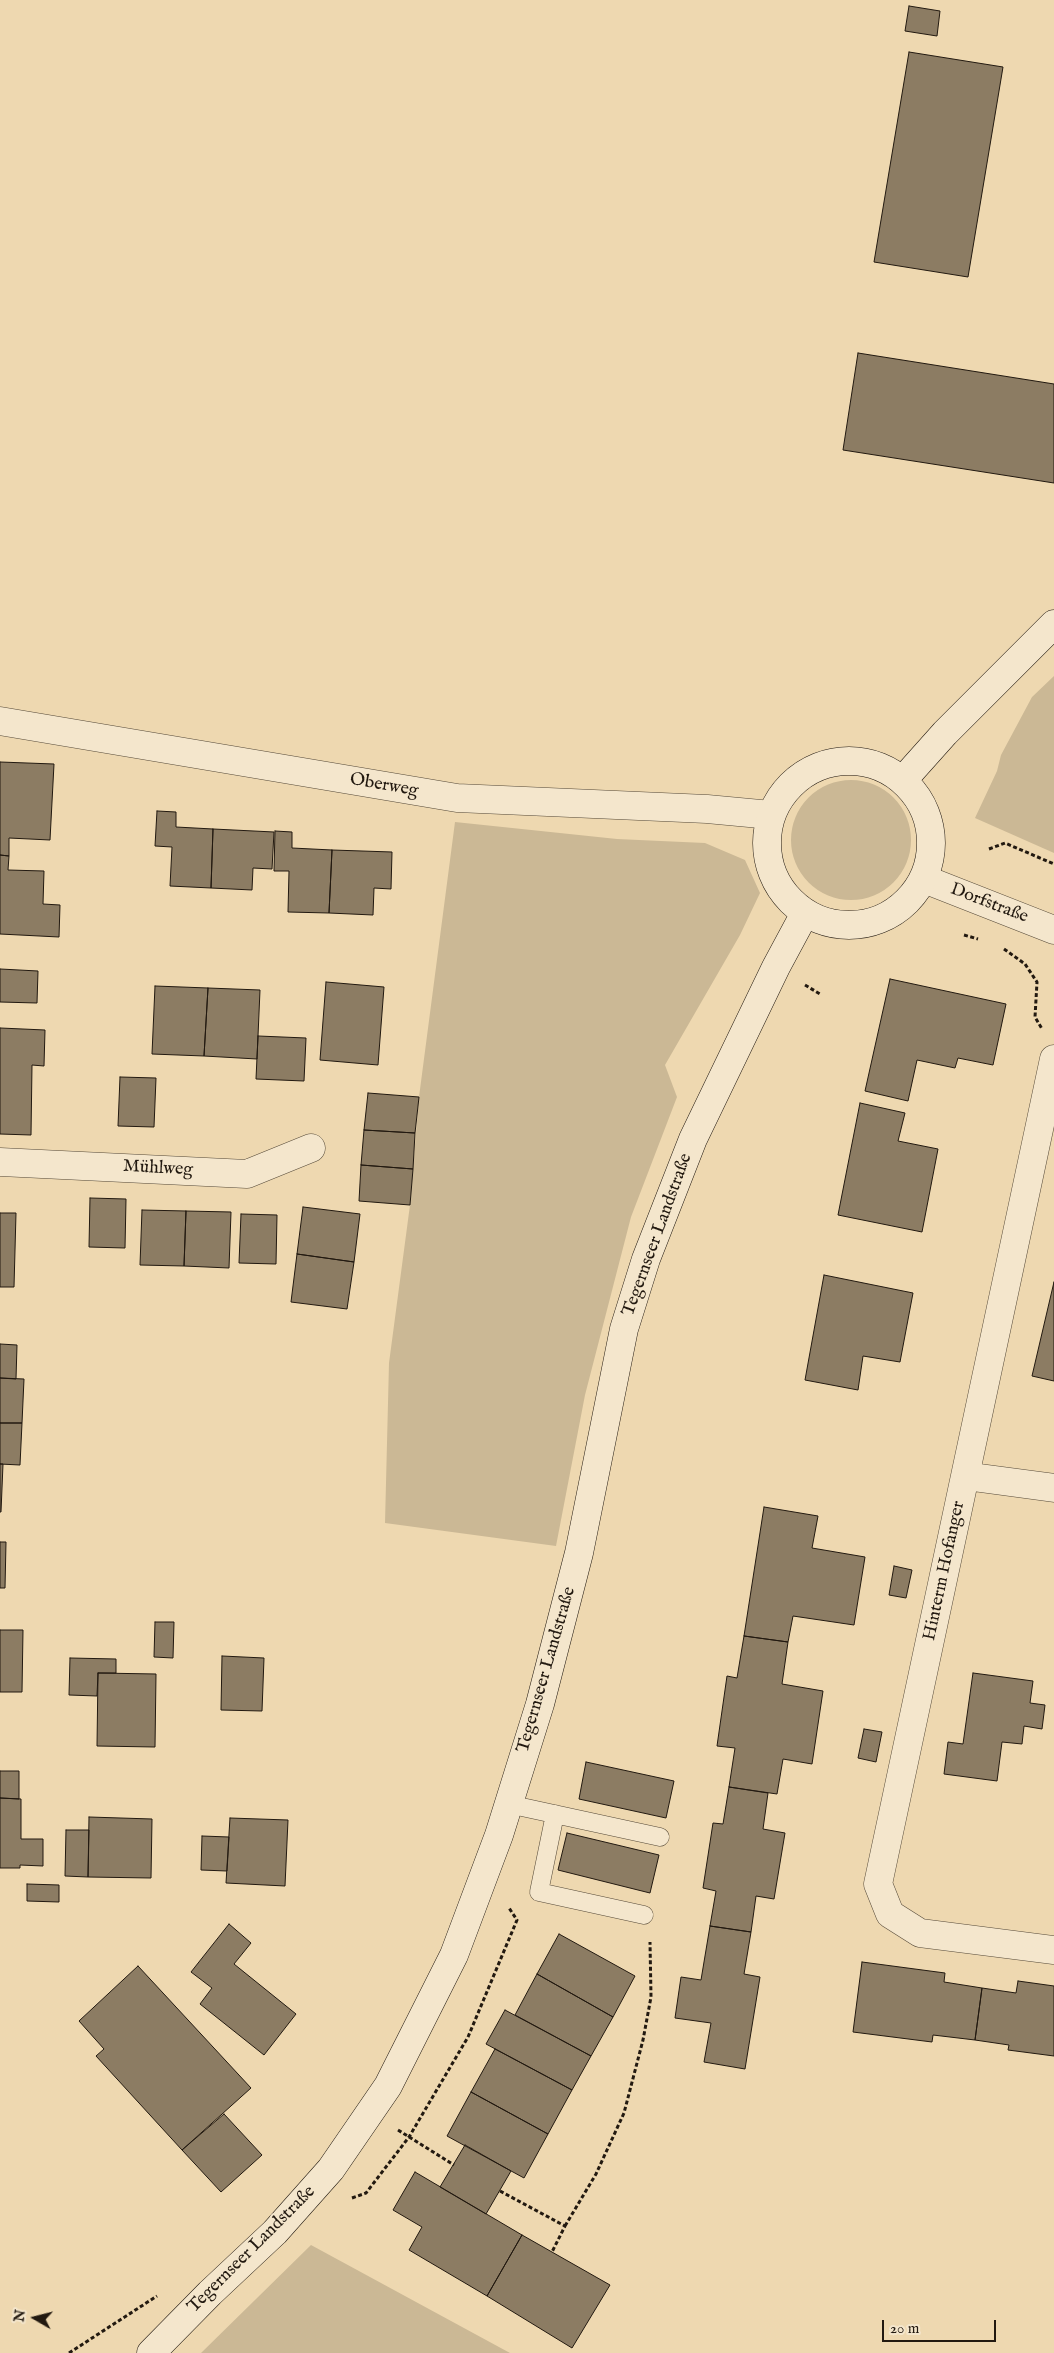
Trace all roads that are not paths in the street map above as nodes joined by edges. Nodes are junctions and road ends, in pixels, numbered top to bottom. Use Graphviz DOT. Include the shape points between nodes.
graph roads {
  1 [pos="1054,624"];
  2 [pos="0,721"];
  3 [pos="903,780"];
  4 [pos="771,814"];
  5 [pos="924,879"];
  6 [pos="805,913"];
  7 [pos="1054,930"];
  8 [pos="1054,1059"];
  9 [pos="311,1148"];
  10 [pos="0,1162"];
  11 [pos="965,1476"];
  12 [pos="1054,1488"];
  13 [pos="508,1804"];
  14 [pos="555,1814"];
  15 [pos="660,1837"];
  16 [pos="644,1915"];
  17 [pos="1054,1950"];
  18 [pos="151,2353"];
  1 -- 3 [label="street" via="945,733"];
  2 -- 4 [label="street, Oberweg" via="458,798"];
  3 -- 4 [label="street" via="882,766 856,760 830,762 806,772 786,789"];
  3 -- 5 [label="street" via="921,801 930,826 932,853"];
  4 -- 6 [label="street" via="767,841 775,879 787,898"];
  5 -- 6 [label="street" via="911,898 893,913 872,923 834,924"];
  5 -- 7 [label="street, Dorfstraße"];
  6 -- 13 [label="street, Tegernseer Landstraße" via="693,1140 646,1259 624,1329 577,1562 540,1704"];
  8 -- 11 [label="street, Hinterm Hofanger"];
  9 -- 10 [label="street, Mühlweg" via="247,1174"];
  11 -- 12 [label="street"];
  11 -- 17 [label="street, Hinterm Hofanger" via="878,1884 890,1914 920,1933"];
  13 -- 14 [label="lane"];
  13 -- 18 [label="street, Tegernseer Landstraße" via="454,1955 388,2086 331,2169 275,2232"];
  14 -- 15 [label="lane"];
  14 -- 16 [label="lane" via="539,1892"];
}
